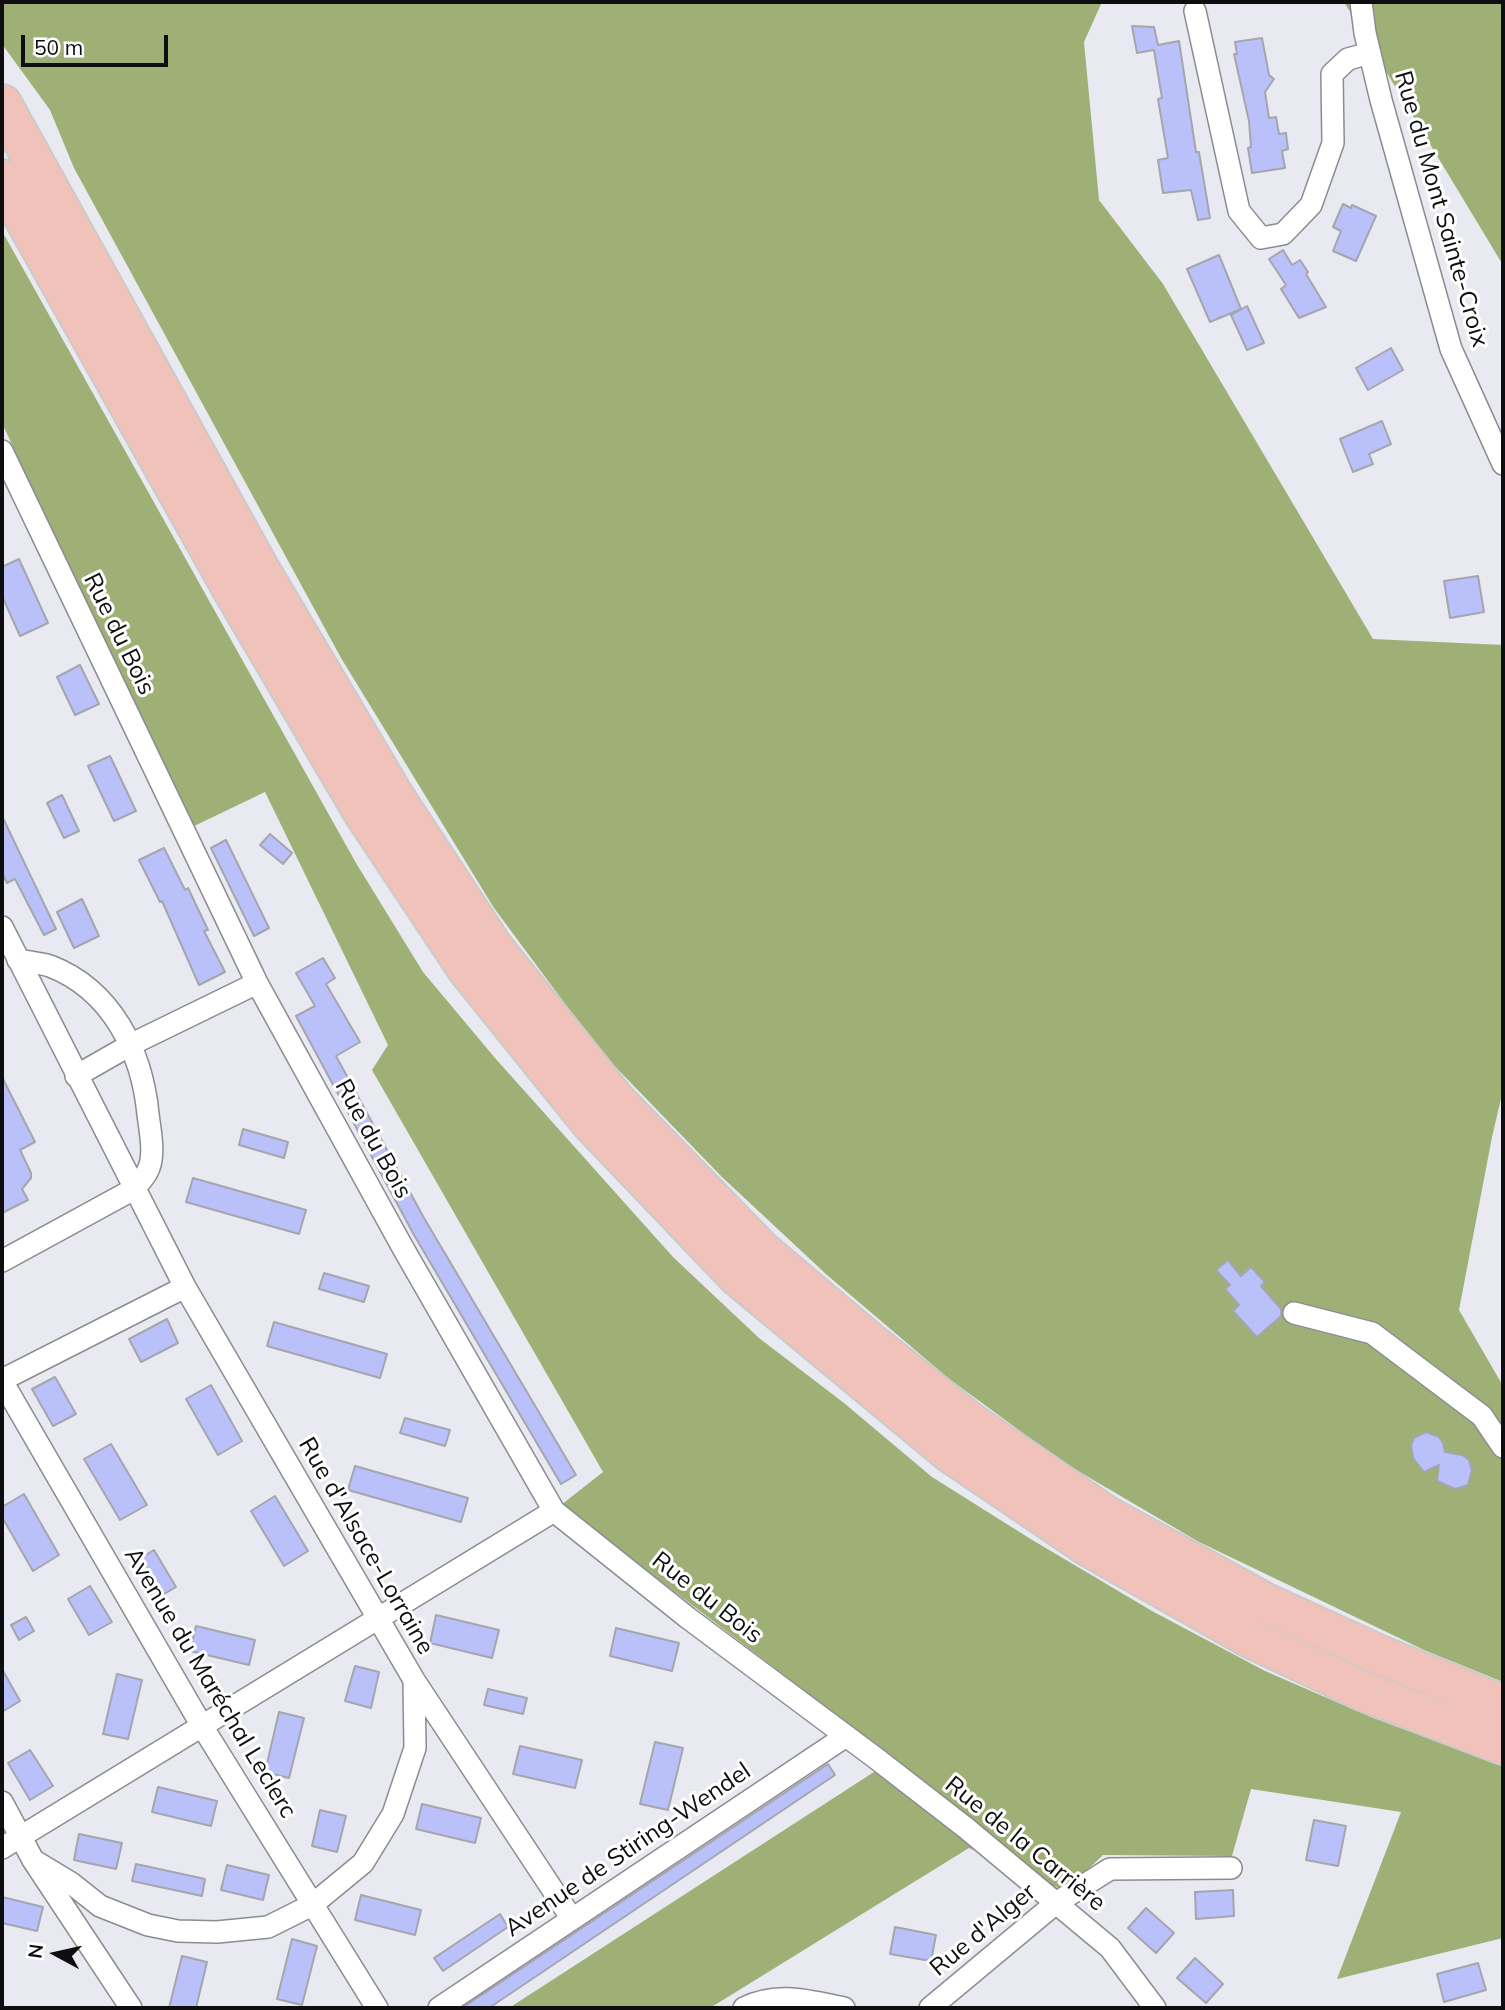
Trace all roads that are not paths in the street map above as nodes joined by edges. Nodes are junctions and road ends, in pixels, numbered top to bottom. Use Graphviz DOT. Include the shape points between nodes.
graph roads {
  1 [pos="1361,2"];
  2 [pos="1195,11"];
  3 [pos="1370,53"];
  4 [pos="2,104"];
  5 [pos="2,179"];
  6 [pos="2,451"];
  7 [pos="1503,464"];
  8 [pos="2,927"];
  9 [pos="10,964"];
  10 [pos="257,983"];
  11 [pos="132,1044"];
  12 [pos="76,1076"];
  13 [pos="134,1189"];
  14 [pos="2,1261"];
  15 [pos="185,1286"];
  16 [pos="1294,1313"];
  17 [pos="2,1380"];
  18 [pos="1503,1447"];
  19 [pos="554,1511"];
  20 [pos="378,1618"];
  21 [pos="414,1680"];
  22 [pos="1503,1705"];
  23 [pos="202,1726"];
  24 [pos="846,1736"];
  25 [pos="1503,1745"];
  26 [pos="2,1802"];
  27 [pos="21,1836"];
  28 [pos="2,1848"];
  29 [pos="33,1860"];
  30 [pos="1231,1868"];
  31 [pos="1056,1903"];
  32 [pos="312,1905"];
  33 [pos="572,1919"];
  34 [pos="131,2008"];
  35 [pos="377,2008"];
  36 [pos="439,2008"];
  37 [pos="744,2008"];
  38 [pos="844,2008"];
  39 [pos="930,2008"];
  40 [pos="1155,2008"];
  1 -- 3 [label="street, Rue du Mont Sainte-Croix"];
  2 -- 3 [label="street" via="1239,211 1261,239 1283,234 1311,205 1333,143 1332,74 1348,59"];
  3 -- 7 [label="street, Rue du Mont Sainte-Croix" via="1451,349"];
  4 -- 22 [label="highway" via="259,568 394,796 493,947 617,1102 761,1250 970,1422 1107,1516 1276,1607"];
  5 -- 25 [label="highway" via="232,589 379,836 467,969 582,1113 710,1248 737,1276 949,1452 1089,1547 1250,1638 1365,1692"];
  6 -- 10 [label="street, Rue du Bois"];
  8 -- 9 [label="street, Rue d'Alsace-Lorraine"];
  9 -- 11 [label="street" via="49,966 78,982 109,1008"];
  9 -- 12 [label="street, Rue d'Alsace-Lorraine"];
  10 -- 11 [label="street"];
  10 -- 19 [label="street, Rue du Bois"];
  11 -- 12 [label="street"];
  11 -- 13 [label="street" via="146,1091 151,1146 149,1171"];
  12 -- 13 [label="street, Rue d'Alsace-Lorraine"];
  13 -- 14 [label="street"];
  13 -- 15 [label="street, Rue d'Alsace-Lorraine"];
  15 -- 17 [label="street"];
  15 -- 20 [label="street, Rue d'Alsace-Lorraine"];
  16 -- 18 [label="street" via="1372,1333 1482,1416"];
  17 -- 23 [label="street, Avenue du Maréchal Leclerc"];
  19 -- 20 [label="street"];
  19 -- 24 [label="street, Rue du Bois"];
  20 -- 21 [label="street, Rue d'Alsace-Lorraine"];
  20 -- 23 [label="street"];
  21 -- 32 [label="street" via="415,1748 393,1814 363,1863"];
  21 -- 33 [label="street, Rue d'Alsace-Lorraine"];
  23 -- 27 [label="street"];
  23 -- 32 [label="street, Avenue du Maréchal Leclerc"];
  24 -- 31 [label="street, Rue de la Carrière"];
  24 -- 33 [label="street, Avenue de Stiring-Wendel"];
  26 -- 27 [label="street"];
  27 -- 28 [label="street"];
  27 -- 29 [label="street"];
  29 -- 32 [label="street" via="100,1906 178,1931 268,1927"];
  29 -- 34 [label="street"];
  30 -- 31 [label="street, Rue d'Alger" via="1110,1870"];
  31 -- 39 [label="street, Rue d'Alger"];
  31 -- 40 [label="street, Rue de la Carrière" via="1110,1948"];
  32 -- 35 [label="street, Avenue du Maréchal Leclerc"];
  33 -- 36 [label="street, Avenue de Stiring-Wendel"];
  37 -- 38 [label="street" via="789,1997"];
}
